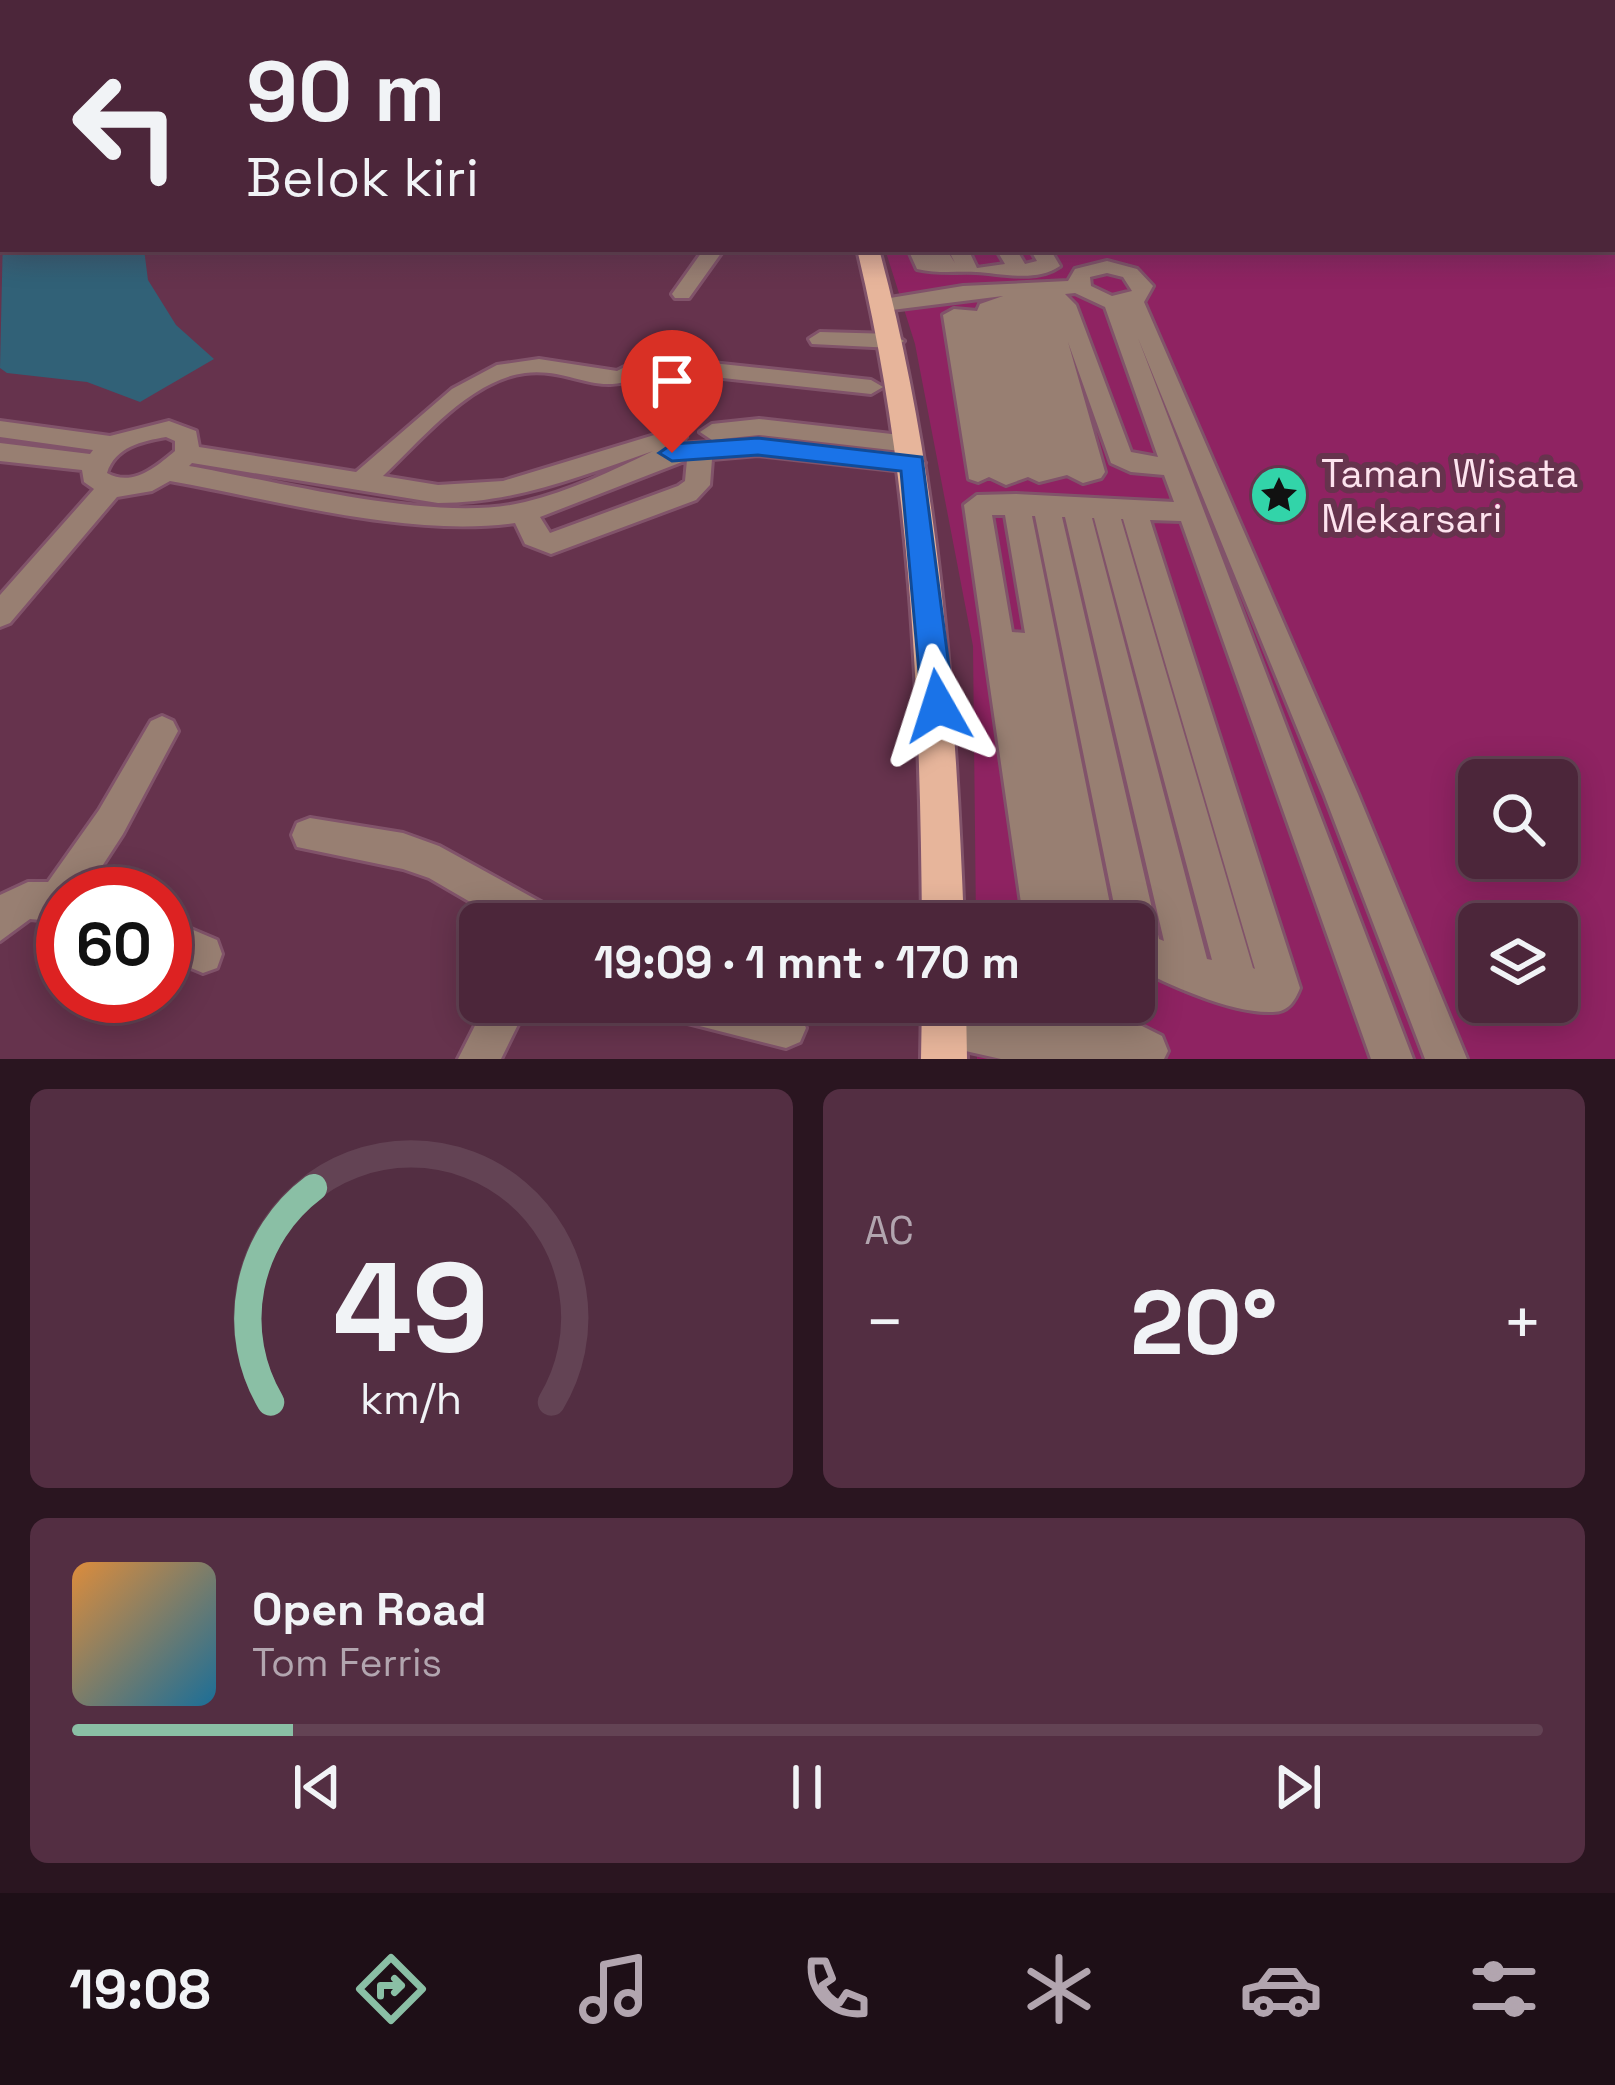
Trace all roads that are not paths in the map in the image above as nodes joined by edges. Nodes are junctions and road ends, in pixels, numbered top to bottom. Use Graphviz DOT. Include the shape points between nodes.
graph roads {
  1 [pos="712,252"];
  2 [pos="869,252"];
  3 [pos="919,252"];
  4 [pos="940,259"];
  5 [pos="972,259"];
  6 [pos="1028,259"];
  7 [pos="1095,268"];
  8 [pos="682,294"];
  9 [pos="1004,302"];
  10 [pos="1123,302"];
  11 [pos="888,321"];
  12 [pos="820,339"];
  13 [pos="871,387"];
  14 [pos="0,429"];
  15 [pos="701,449"];
  16 [pos="0,452"];
  17 [pos="911,454"];
  18 [pos="178,463"];
  19 [pos="106,465"];
  20 [pos="1175,467"];
  21 [pos="359,483"];
  22 [pos="1049,501"];
  23 [pos="526,512"];
  24 [pos="1192,512"];
  25 [pos="0,615"];
  26 [pos="162,731"];
  27 [pos="310,835"];
  28 [pos="83,867"];
  29 [pos="36,899"];
  30 [pos="505,903"];
  31 [pos="943,903"];
  32 [pos="1040,903"];
  33 [pos="1093,903"];
  34 [pos="1129,903"];
  35 [pos="0,922"];
  36 [pos="192,949"];
  37 [pos="203,954"];
  38 [pos="1155,958"];
  39 [pos="1192,976"];
  40 [pos="498,1023"];
  41 [pos="767,1023"];
  42 [pos="953,1023"];
  43 [pos="786,1028"];
  44 [pos="1153,1055"];
  45 [pos="479,1059"];
  46 [pos="1392,1059"];
  47 [pos="1446,1059"];
  1 -- 8 [label="street"];
  2 -- 11 [label="main road"];
  3 -- 4 [label="street" via="924,265"];
  4 -- 5 [label="street"];
  5 -- 6 [label="street"];
  7 -- 9 [label="street"];
  7 -- 10 [label="street"];
  7 -- 10 [label="street" via="1140,280 1143,291"];
  9 -- 9 [label="street" via="1022,469 1006,476 998,471"];
  9 -- 9 [label="street" via="1057,470 1054,473 1036,472 1029,461"];
  9 -- 9 [label="street" via="1091,473 1072,466"];
  9 -- 11 [label="street"];
  9 -- 20 [label="street" via="1056,297 1066,305 1120,457"];
  9 -- 22 [label="street" via="954,315"];
  10 -- 20 [label="street"];
  10 -- 47 [label="street" via="1341,794"];
  11 -- 12 [label="street"];
  11 -- 17 [label="main road"];
  13 -- 21 [label="street" via="646,363 621,380 509,368 472,387"];
  14 -- 19 [label="street"];
  15 -- 17 [label="street"];
  15 -- 23 [label="street" via="672,453"];
  15 -- 23 [label="street" via="697,485 687,493 551,544 530,533"];
  16 -- 19 [label="street"];
  17 -- 21 [label="street" via="748,427 671,437 536,487 479,496"];
  17 -- 31 [label="main road" via="938,706"];
  18 -- 19 [label="street" via="147,483"];
  18 -- 19 [label="street" via="187,437 169,429 141,431"];
  18 -- 21 [label="street"];
  18 -- 23 [label="street" via="425,516"];
  19 -- 25 [label="street"];
  20 -- 24 [label="street"];
  22 -- 24 [label="street"];
  22 -- 32 [label="street" via="977,505"];
  22 -- 33 [label="street"];
  22 -- 34 [label="street"];
  22 -- 39 [label="street"];
  22 -- 39 [label="street" via="1280,988"];
  24 -- 46 [label="street"];
  26 -- 28 [label="street"];
  27 -- 30 [label="street" via="421,857"];
  29 -- 35 [label="street" via="15,904"];
  36 -- 37 [label="street"];
  38 -- 39 [label="street"];
  40 -- 45 [label="street"];
  41 -- 43 [label="street"];
  42 -- 44 [label="street" via="1094,1054"];
}
